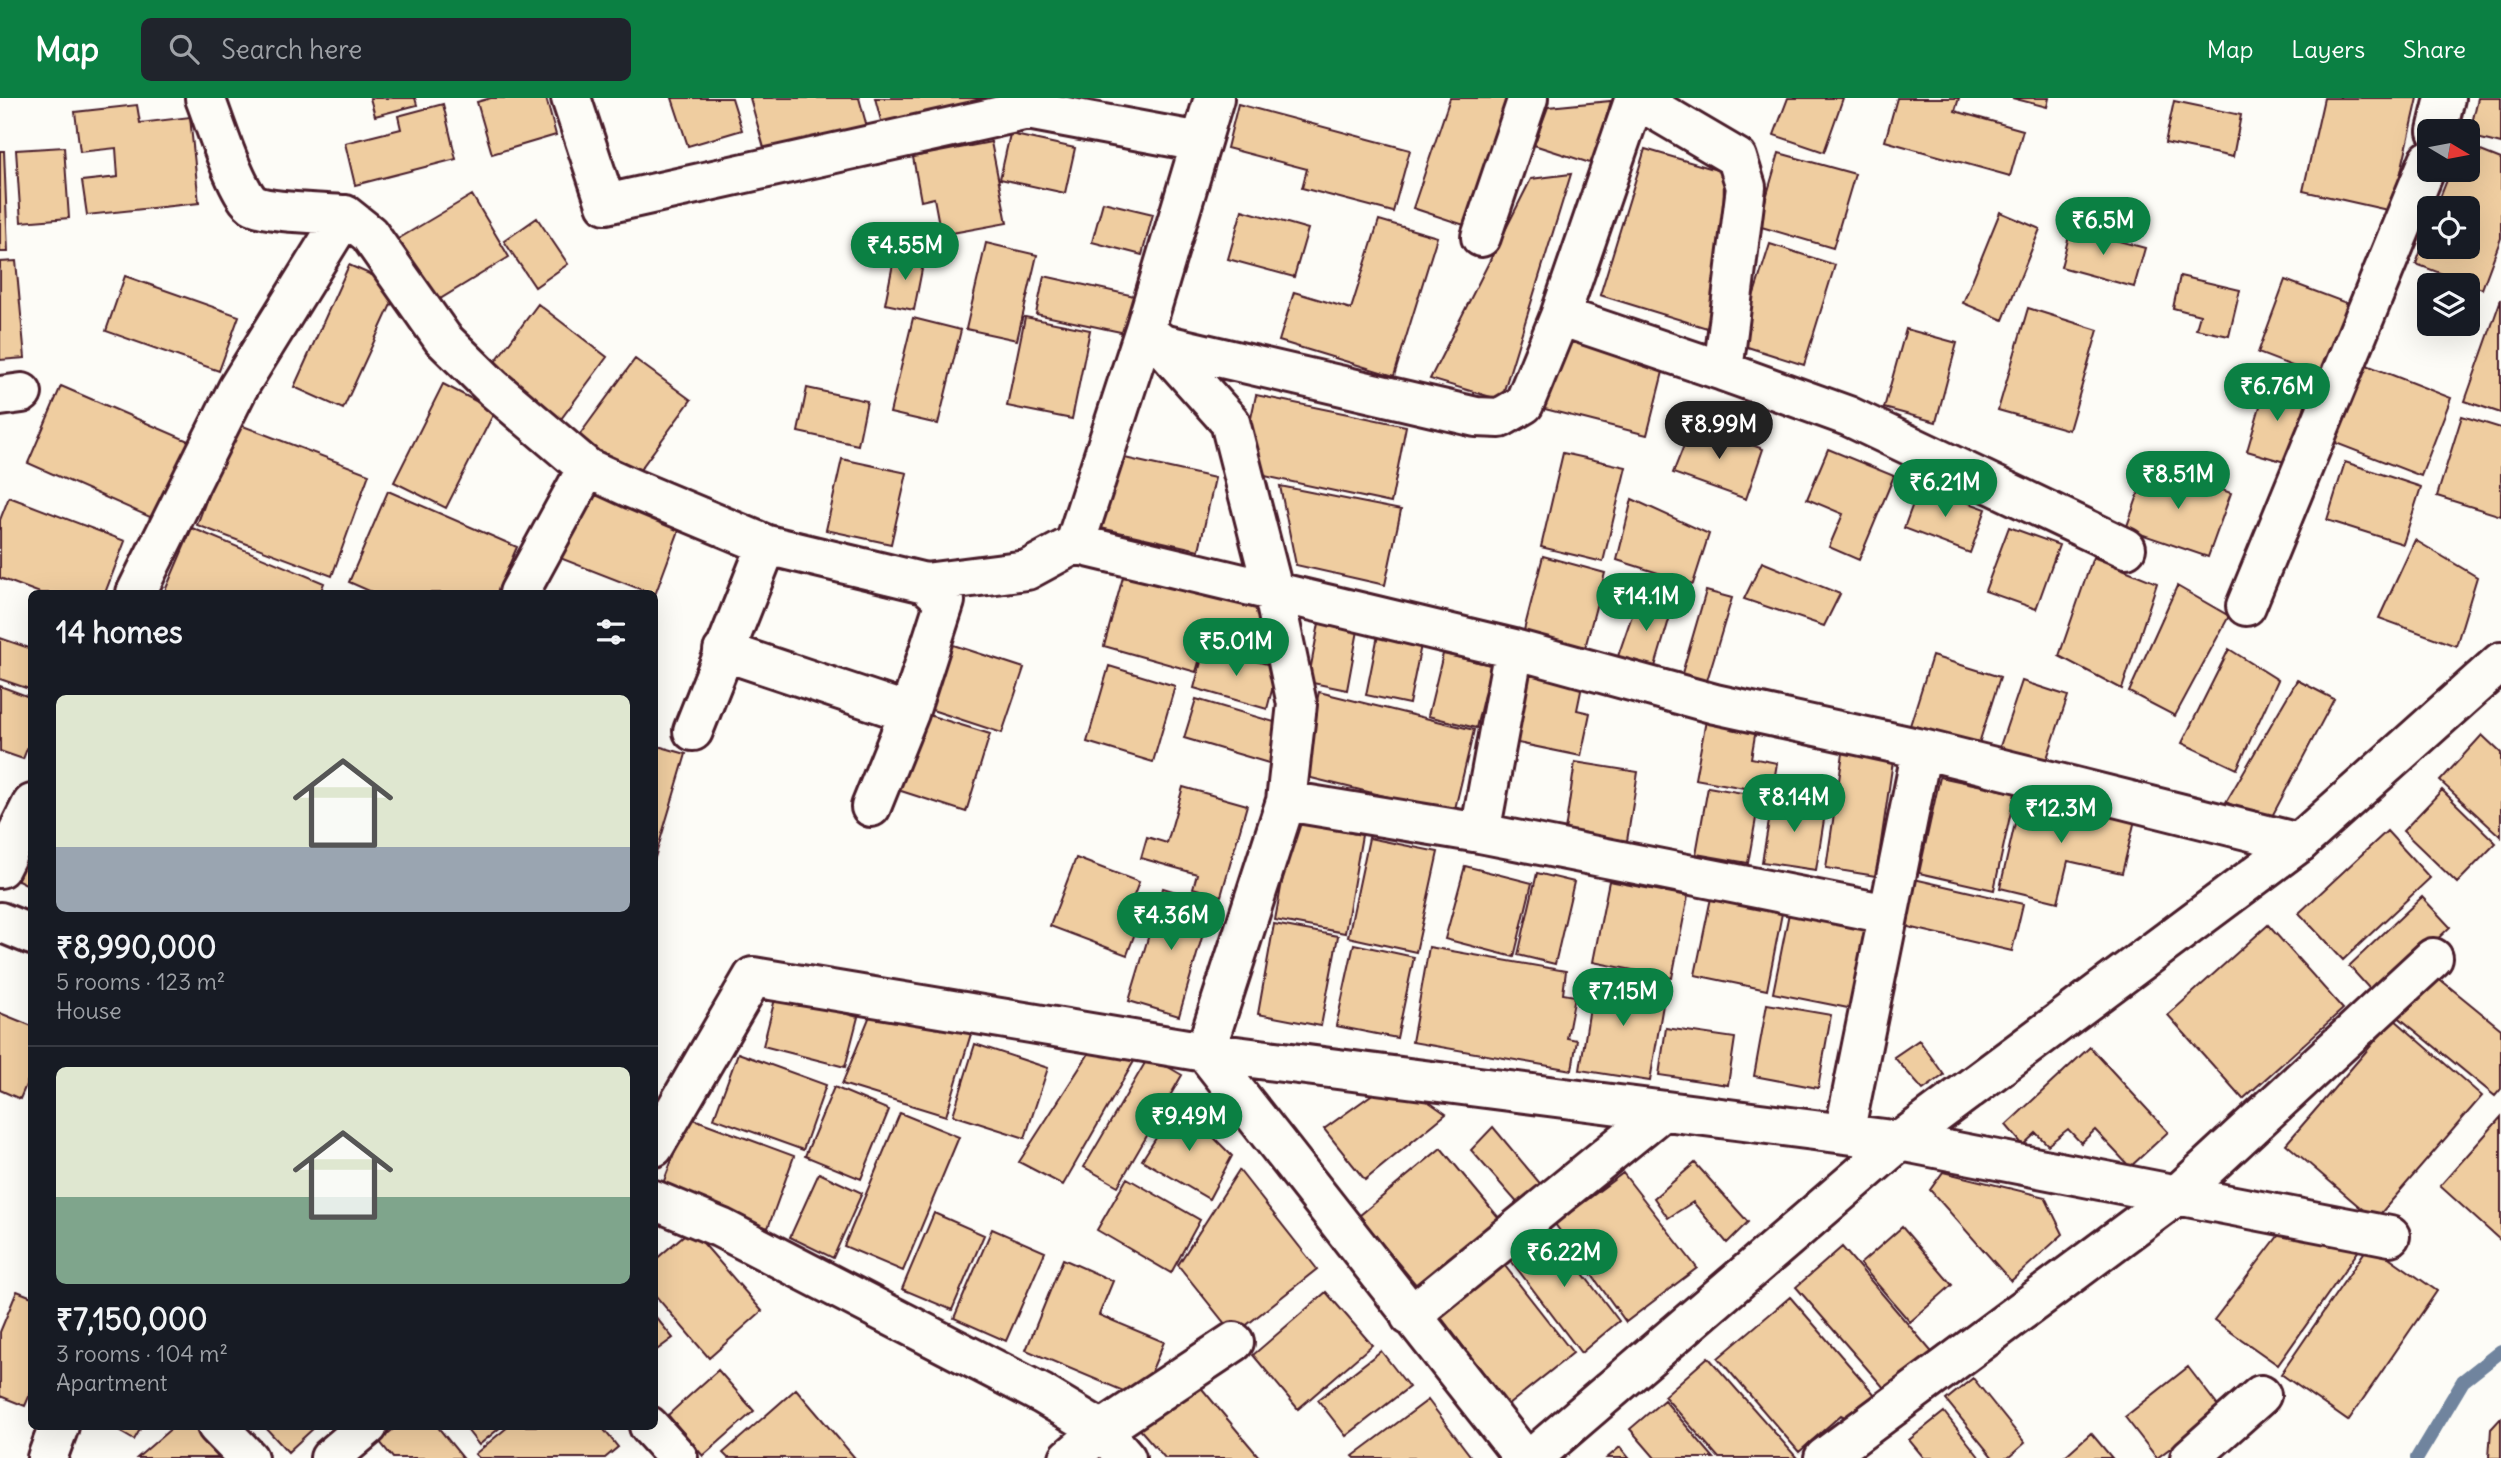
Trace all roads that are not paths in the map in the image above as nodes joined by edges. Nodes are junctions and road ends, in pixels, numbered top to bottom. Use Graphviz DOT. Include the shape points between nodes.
graph roads {
  1 [pos="205,98"];
  2 [pos="571,98"];
  3 [pos="1214,98"];
  4 [pos="1528,98"];
  5 [pos="2445,98"];
  6 [pos="2440,119"];
  7 [pos="1200,142"];
  8 [pos="2420,182"];
  9 [pos="345,215"];
  10 [pos="1481,237"];
  11 [pos="1560,316"];
  12 [pos="1153,337"];
  13 [pos="1723,371"];
  14 [pos="587,468"];
  15 [pos="1075,544"];
  16 [pos="767,545"];
  17 [pos="2126,548"];
  18 [pos="925,583"];
  19 [pos="137,590"];
  20 [pos="521,590"];
  21 [pos="1273,590"];
  22 [pos="2246,606"];
  23 [pos="1514,649"];
  24 [pos="723,651"];
  25 [pos="2501,664"];
  26 [pos="909,713"];
  27 [pos="693,731"];
  28 [pos="1922,748"];
  29 [pos="1286,801"];
  30 [pos="871,807"];
  31 [pos="28,812"];
  32 [pos="1480,834"];
  33 [pos="2299,844"];
  34 [pos="0,868"];
  35 [pos="1888,914"];
  36 [pos="0,922"];
  37 [pos="28,933"];
  38 [pos="2432,958"];
  39 [pos="1205,1052"];
  40 [pos="1662,1111"];
  41 [pos="1844,1134"];
  42 [pos="658,1140"];
  43 [pos="1900,1141"];
  44 [pos="2177,1195"];
  45 [pos="658,1202"];
  46 [pos="2390,1236"];
  47 [pos="1410,1316"];
  48 [pos="1234,1342"];
  49 [pos="2261,1395"];
  50 [pos="58,1430"];
  51 [pos="221,1430"];
  52 [pos="363,1430"];
  53 [pos="653,1430"];
  54 [pos="1114,1444"];
  55 [pos="47,1458"];
  56 [pos="248,1458"];
  57 [pos="330,1458"];
  58 [pos="678,1458"];
  59 [pos="1069,1458"];
  60 [pos="1524,1458"];
  61 [pos="1532,1458"];
  62 [pos="1824,1458"];
  63 [pos="2190,1458"];
  1 -- 9 [label="street" via="241,192 252,205"];
  2 -- 7 [label="street" via="606,204 1028,110"];
  3 -- 7 [label="street"];
  4 -- 10 [label="street"];
  5 -- 6 [label="street"];
  7 -- 12 [label="street"];
  8 -- 22 [label="street"];
  9 -- 14 [label="street" via="369,234 443,339"];
  9 -- 19 [label="street" via="238,388"];
  11 -- 12 [label="street" via="1524,404 1500,418 1476,417"];
  11 -- 13 [label="street"];
  11 -- 13 [label="street" via="1635,98 1737,158 1746,187"];
  12 -- 15 [label="street"];
  12 -- 21 [label="street" via="1230,422"];
  13 -- 17 [label="street" via="1848,416"];
  14 -- 16 [label="street"];
  14 -- 20 [label="street"];
  15 -- 18 [label="street" via="1027,570"];
  15 -- 21 [label="street"];
  16 -- 18 [label="street"];
  16 -- 24 [label="street"];
  18 -- 26 [label="street" via="945,601"];
  21 -- 23 [label="street"];
  21 -- 29 [label="street" via="1297,705"];
  23 -- 28 [label="street" via="1715,704"];
  23 -- 32 [label="street"];
  24 -- 26 [label="street"];
  24 -- 27 [label="street"];
  25 -- 33 [label="street"];
  26 -- 30 [label="street"];
  28 -- 33 [label="street"];
  28 -- 35 [label="street"];
  29 -- 32 [label="street"];
  29 -- 39 [label="street"];
  31 -- 34 [label="street"];
  32 -- 35 [label="street"];
  33 -- 43 [label="street"];
  35 -- 41 [label="street"];
  36 -- 37 [label="street"];
  38 -- 44 [label="street"];
  39 -- 40 [label="street"];
  39 -- 42 [label="street" via="753,976"];
  39 -- 47 [label="street"];
  40 -- 41 [label="street"];
  40 -- 47 [label="street"];
  41 -- 43 [label="street"];
  43 -- 44 [label="street"];
  43 -- 61 [label="street"];
  44 -- 46 [label="street"];
  44 -- 62 [label="street"];
  45 -- 54 [label="street" via="721,1228 1042,1394"];
  47 -- 60 [label="street"];
  48 -- 54 [label="street"];
  49 -- 63 [label="street"];
  50 -- 55 [label="street"];
  51 -- 56 [label="street"];
  52 -- 57 [label="street"];
  53 -- 58 [label="street"];
  54 -- 59 [label="street"];
}
